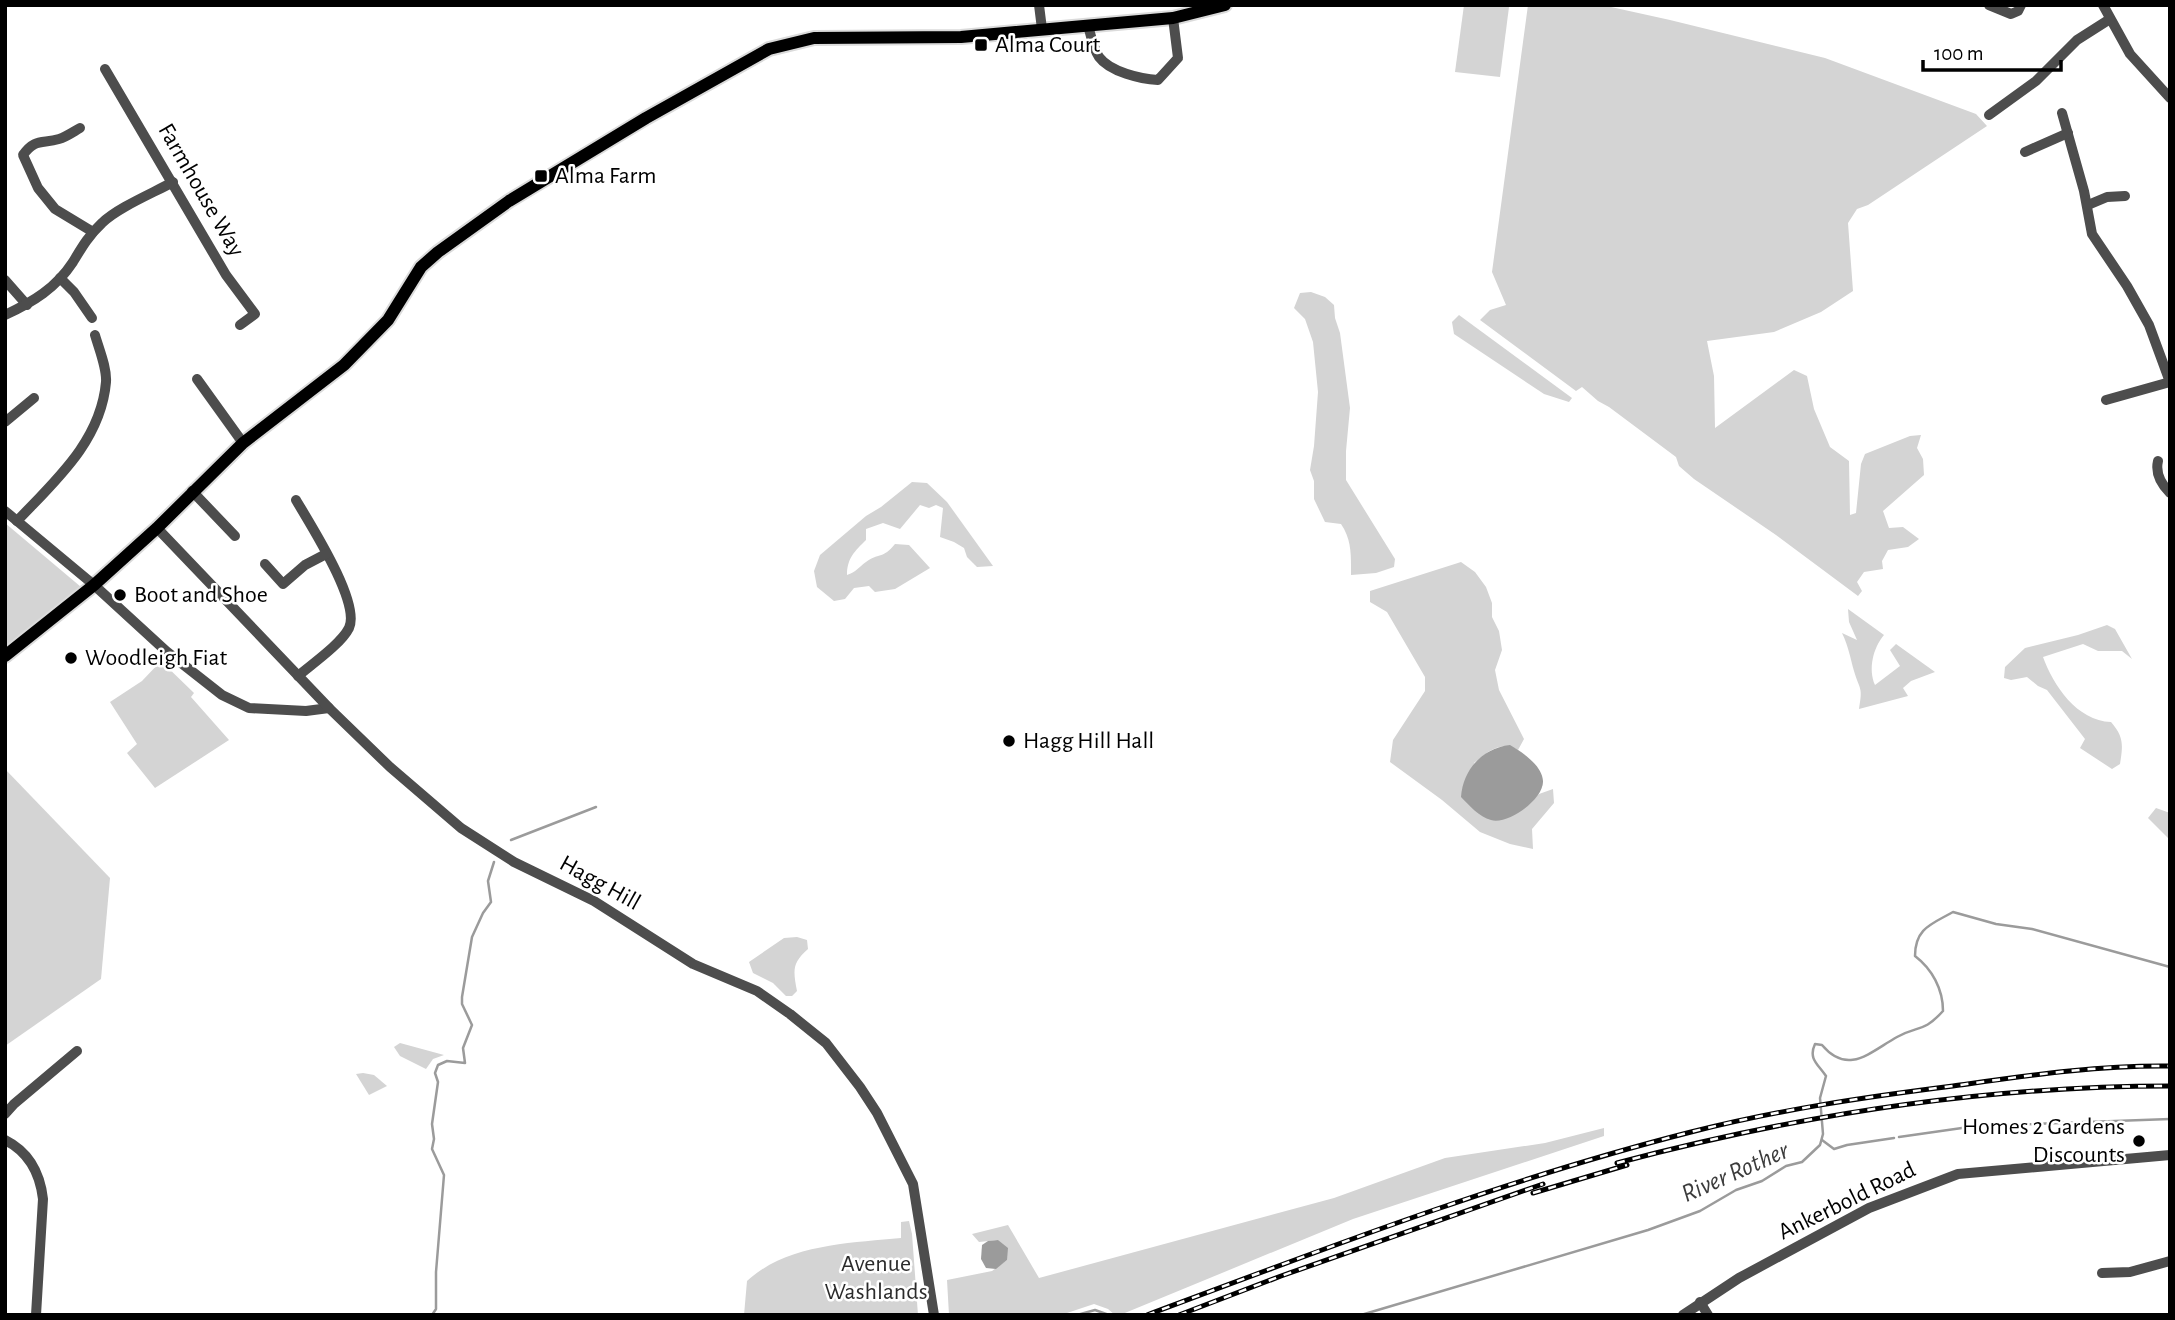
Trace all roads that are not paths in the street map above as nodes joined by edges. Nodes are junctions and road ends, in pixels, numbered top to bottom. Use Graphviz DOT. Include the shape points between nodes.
graph roads {
  1 [pos="1039,5"];
  2 [pos="1225,5"];
  3 [pos="1989,5"];
  4 [pos="2021,5"];
  5 [pos="2103,5"];
  6 [pos="1172,18"];
  7 [pos="2110,19"];
  8 [pos="1088,25"];
  9 [pos="1042,29"];
  10 [pos="105,69"];
  11 [pos="2170,98"];
  12 [pos="2062,113"];
  13 [pos="1989,115"];
  14 [pos="80,128"];
  15 [pos="2068,132"];
  16 [pos="2025,152"];
  17 [pos="173,182"];
  18 [pos="2125,196"];
  19 [pos="2088,205"];
  20 [pos="93,232"];
  21 [pos="60,278"];
  22 [pos="5,280"];
  23 [pos="27,305"];
  24 [pos="5,315"];
  25 [pos="92,318"];
  26 [pos="240,325"];
  27 [pos="95,335"];
  28 [pos="197,380"];
  29 [pos="2170,382"];
  30 [pos="34,398"];
  31 [pos="2106,400"];
  32 [pos="5,422"];
  33 [pos="243,443"];
  34 [pos="2158,461"];
  35 [pos="192,491"];
  36 [pos="2170,493"];
  37 [pos="296,500"];
  38 [pos="5,511"];
  39 [pos="17,521"];
  40 [pos="157,528"];
  41 [pos="235,536"];
  42 [pos="326,554"];
  43 [pos="265,564"];
  44 [pos="94,585"];
  45 [pos="5,656"];
  46 [pos="298,676"];
  47 [pos="329,708"];
  48 [pos="77,1051"];
  49 [pos="5,1114"];
  50 [pos="5,1140"];
  51 [pos="2170,1155"];
  52 [pos="2170,1261"];
  53 [pos="2102,1273"];
  54 [pos="1700,1303"];
  55 [pos="36,1315"];
  56 [pos="934,1315"];
  57 [pos="1683,1315"];
  58 [pos="1708,1315"];
  1 -- 9 [label="street"];
  2 -- 6 [label="main road"];
  3 -- 4 [label="street" via="2011,13"];
  5 -- 7 [label="street"];
  6 -- 8 [label="main road"];
  6 -- 8 [label="street" via="1178,58 1158,80 1146,80 1101,60"];
  7 -- 11 [label="street" via="2130,54"];
  7 -- 13 [label="street" via="2077,40 2036,81"];
  8 -- 9 [label="main road"];
  9 -- 33 [label="main road" via="961,37 814,38 769,49 509,201 438,252 421,267 380,328 344,365"];
  10 -- 17 [label="street, Farmhouse Way"];
  12 -- 15 [label="street"];
  14 -- 20 [label="street" via="30,145 23,155 38,188 55,209"];
  15 -- 16 [label="street"];
  15 -- 19 [label="street"];
  17 -- 20 [label="street" via="104,220"];
  17 -- 26 [label="street, Farmhouse Way" via="226,275 256,314"];
  18 -- 19 [label="street"];
  19 -- 29 [label="street" via="2092,234 2149,325"];
  20 -- 21 [label="street"];
  21 -- 23 [label="street"];
  21 -- 25 [label="street"];
  22 -- 23 [label="street"];
  23 -- 24 [label="street"];
  27 -- 39 [label="street" via="107,380 95,428 67,467"];
  28 -- 33 [label="street"];
  29 -- 31 [label="street"];
  30 -- 32 [label="street"];
  33 -- 35 [label="main road"];
  34 -- 36 [label="street" via="2160,481"];
  35 -- 40 [label="main road"];
  35 -- 41 [label="street"];
  37 -- 42 [label="street"];
  38 -- 39 [label="street"];
  39 -- 44 [label="street"];
  40 -- 44 [label="main road"];
  40 -- 46 [label="street, Hagg Hill"];
  42 -- 43 [label="street" via="284,584"];
  42 -- 46 [label="street" via="349,599 351,621 341,639"];
  44 -- 45 [label="main road"];
  44 -- 47 [label="street" via="166,652 222,695 250,708"];
  46 -- 47 [label="street, Hagg Hill"];
  47 -- 56 [label="street, Hagg Hill" via="461,828 514,862 594,901 693,964 757,991 825,1043 877,1113 913,1185"];
  48 -- 49 [label="street" via="67,1065"];
  50 -- 55 [label="street" via="30,1161 41,1185"];
  51 -- 54 [label="street, Ankerbold Road" via="1958,1174 1870,1209"];
  52 -- 53 [label="street" via="2130,1272"];
  54 -- 57 [label="street, Ankerbold Road"];
  54 -- 58 [label="street"];
}
